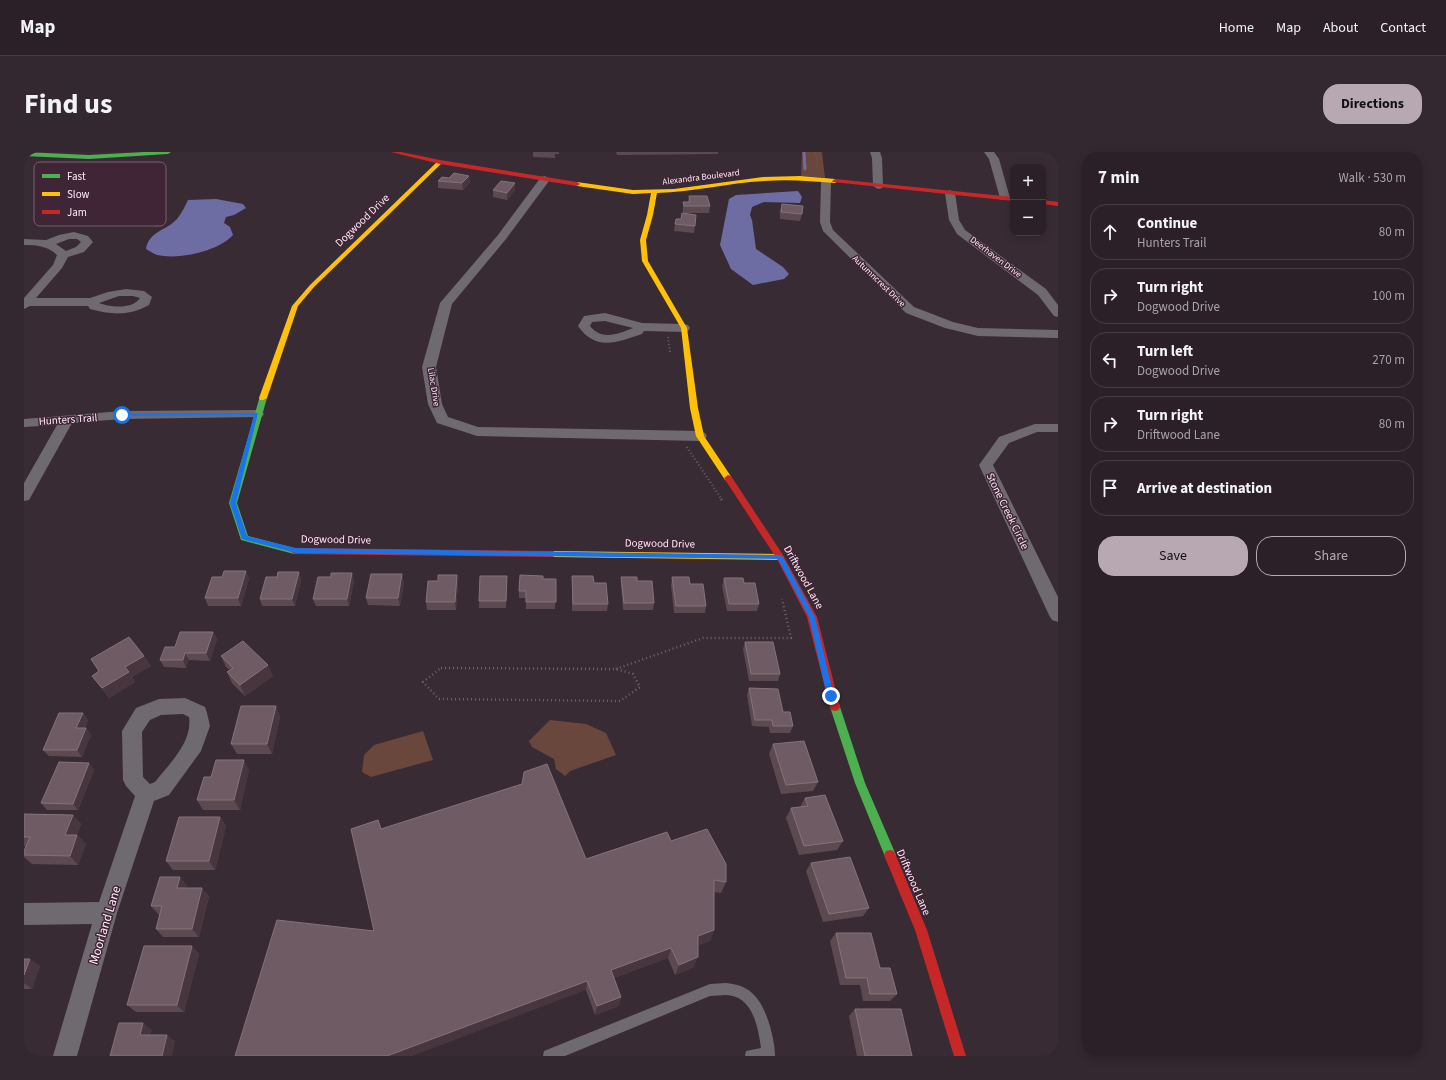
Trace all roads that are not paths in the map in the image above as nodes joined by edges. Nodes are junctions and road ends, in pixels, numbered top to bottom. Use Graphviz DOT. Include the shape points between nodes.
graph roads {
  1 [pos="168,152"];
  2 [pos="394,152"];
  3 [pos="875,152"];
  4 [pos="989,152"];
  5 [pos="24,154"];
  6 [pos="440,162"];
  7 [pos="545,179"];
  8 [pos="821,180"];
  9 [pos="878,186"];
  10 [pos="654,192"];
  11 [pos="950,193"];
  12 [pos="1009,199"];
  13 [pos="1046,202"];
  14 [pos="1058,204"];
  15 [pos="24,242"];
  16 [pos="48,244"];
  17 [pos="63,255"];
  18 [pos="92,302"];
  19 [pos="25,303"];
  20 [pos="1058,313"];
  21 [pos="640,327"];
  22 [pos="684,328"];
  23 [pos="1058,334"];
  24 [pos="257,414"];
  25 [pos="67,420"];
  26 [pos="24,423"];
  27 [pos="1058,428"];
  28 [pos="700,436"];
  29 [pos="24,496"];
  30 [pos="780,557"];
  31 [pos="1058,614"];
  32 [pos="146,794"];
  33 [pos="106,913"];
  34 [pos="24,914"];
  35 [pos="769,1055"];
  36 [pos="65,1056"];
  37 [pos="549,1056"];
  38 [pos="751,1056"];
  39 [pos="960,1056"];
  1 -- 5 [label="street" via="89,157"];
  2 -- 6 [label="street, Alexandra Boulevard"];
  3 -- 9 [label="street"];
  4 -- 12 [label="street"];
  6 -- 7 [label="street, Alexandra Boulevard"];
  6 -- 24 [label="street, Dogwood Drive" via="312,286 295,306"];
  7 -- 10 [label="street, Alexandra Boulevard" via="599,188"];
  7 -- 28 [label="street, Lilac Drive" via="502,237 446,303 429,367 435,404 442,420 477,431"];
  8 -- 9 [label="street, Alexandra Boulevard"];
  8 -- 10 [label="street, Alexandra Boulevard" via="769,178"];
  8 -- 23 [label="street, Autumncrest Drive" via="828,231 910,310 949,325 978,332"];
  9 -- 11 [label="street, Alexandra Boulevard"];
  10 -- 22 [label="street, Driftwood Lane" via="643,240 645,261"];
  11 -- 12 [label="street, Alexandra Boulevard"];
  11 -- 20 [label="street, Deerhaven Drive" via="954,220 962,232 1042,292"];
  13 -- 14 [label="street"];
  15 -- 16 [label="street"];
  16 -- 17 [label="street" via="58,248"];
  16 -- 17 [label="street" via="62,237 85,238 86,246"];
  17 -- 19 [label="street" via="58,266"];
  18 -- 19 [label="street"];
  21 -- 22 [label="street"];
  22 -- 28 [label="street, Driftwood Lane"];
  24 -- 25 [label="street, Hunters Trail" via="122,415"];
  24 -- 30 [label="street, Dogwood Drive" via="233,503 244,538 296,551"];
  25 -- 26 [label="street, Hunters Trail"];
  25 -- 29 [label="street"];
  27 -- 31 [label="street, Stone Creek Circle" via="1035,428 1004,440 986,464"];
  28 -- 30 [label="street, Driftwood Lane"];
  30 -- 39 [label="street, Driftwood Lane" via="812,617 831,696 860,783 921,930"];
  32 -- 32 [label="street" via="162,789 194,745 200,726 198,713 185,706 159,707 143,714 132,731 133,780"];
  32 -- 33 [label="street, Moorland Lane"];
  33 -- 34 [label="street"];
  33 -- 36 [label="street, Moorland Lane"];
  35 -- 37 [label="lane" via="764,1025 756,1006 744,993 733,988 722,988 710,990"];
  35 -- 38 [label="lane"];
}
